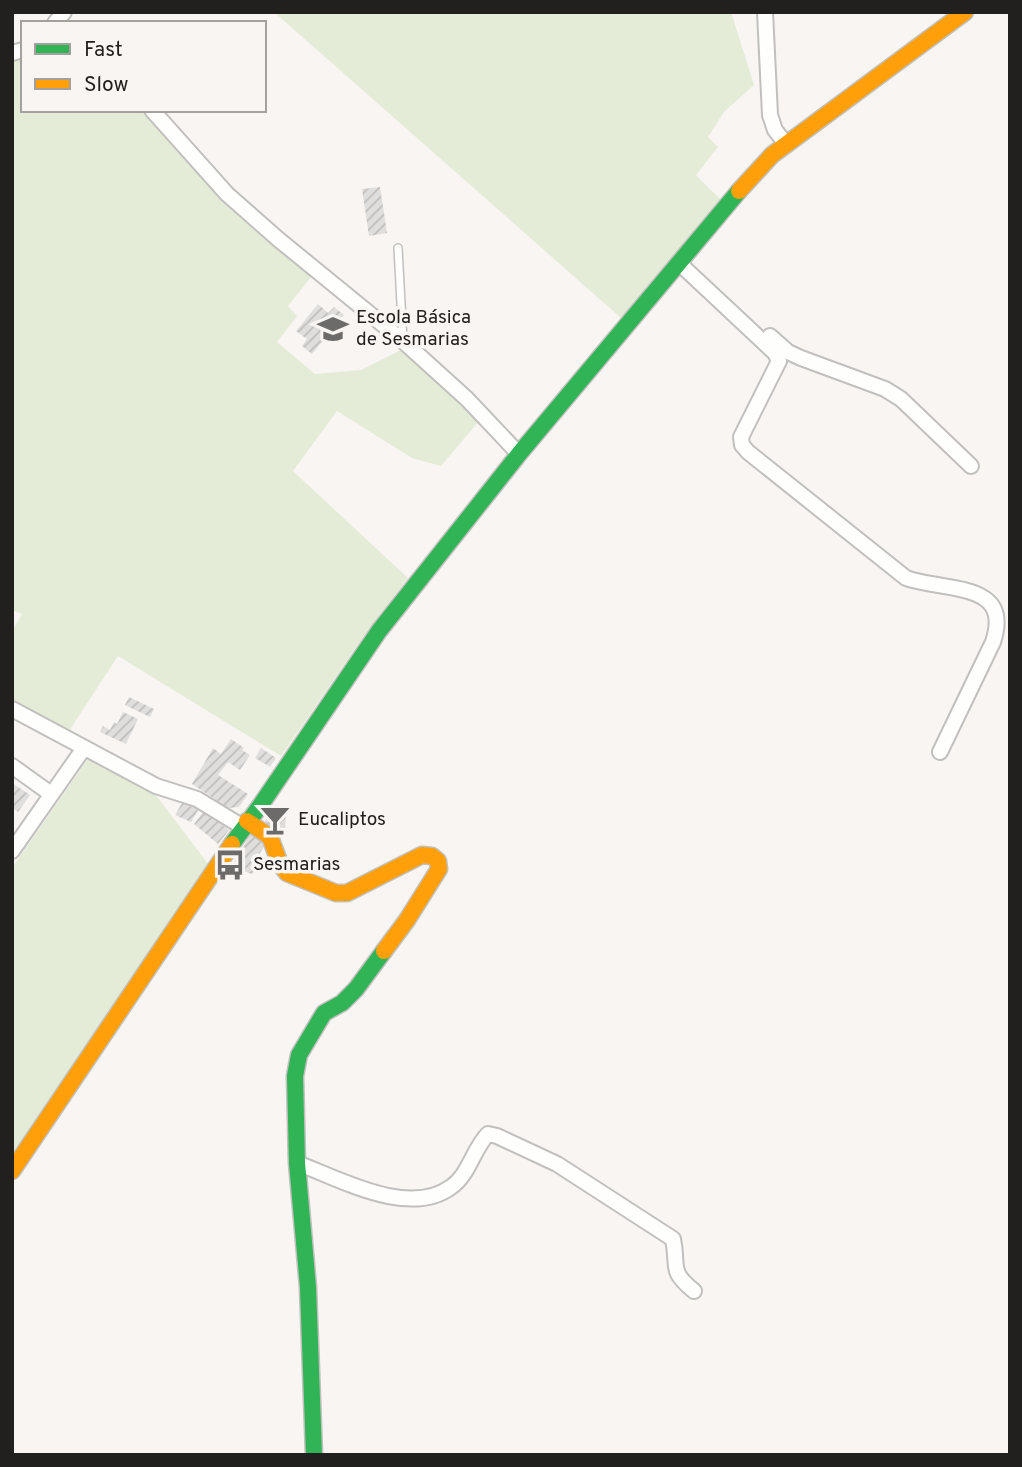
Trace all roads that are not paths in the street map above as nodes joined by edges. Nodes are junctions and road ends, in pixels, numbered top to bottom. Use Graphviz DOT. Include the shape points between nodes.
graph roads {
  1 [pos="765,12"];
  2 [pos="965,12"];
  3 [pos="154,112"];
  4 [pos="786,144"];
  5 [pos="398,248"];
  6 [pos="679,265"];
  7 [pos="660,301"];
  8 [pos="403,341"];
  9 [pos="580,395"];
  10 [pos="542,426"];
  11 [pos="519,454"];
  12 [pos="971,466"];
  13 [pos="12,709"];
  14 [pos="84,748"];
  15 [pos="940,752"];
  16 [pos="12,766"];
  17 [pos="51,794"];
  18 [pos="245,824"];
  19 [pos="12,851"];
  20 [pos="218,881"];
  21 [pos="205,902"];
  22 [pos="186,914"];
  23 [pos="297,1163"];
  24 [pos="12,1171"];
  25 [pos="694,1291"];
  26 [pos="314,1455"];
  1 -- 4 [label="street" via="770,115"];
  2 -- 4 [label="main road"];
  3 -- 8 [label="street" via="251,217"];
  4 -- 6 [label="main road" via="717,216"];
  5 -- 8 [label="lane"];
  6 -- 7 [label="lane"];
  6 -- 10 [label="main road"];
  6 -- 12 [label="street" via="788,352 901,398"];
  6 -- 15 [label="street" via="779,361 741,437 748,452 906,578 976,594 989,600 998,613 993,642"];
  8 -- 11 [label="street"];
  9 -- 10 [label="lane"];
  10 -- 11 [label="main road"];
  11 -- 18 [label="main road" via="379,631"];
  13 -- 14 [label="street"];
  14 -- 17 [label="street"];
  14 -- 18 [label="street" via="156,786 198,799"];
  16 -- 17 [label="street"];
  17 -- 19 [label="street"];
  18 -- 20 [label="lane" via="245,839"];
  18 -- 22 [label="main road"];
  18 -- 23 [label="main road" via="270,837 287,873 336,892 347,893 422,855 438,861 439,869 407,920 356,989 324,1013 299,1055 295,1076"];
  21 -- 22 [label="lane"];
  22 -- 24 [label="main road"];
  23 -- 25 [label="street" via="386,1197 424,1198 451,1188 480,1142 488,1134 497,1136 557,1164 673,1239 679,1279"];
  23 -- 26 [label="main road" via="308,1287"];
}
